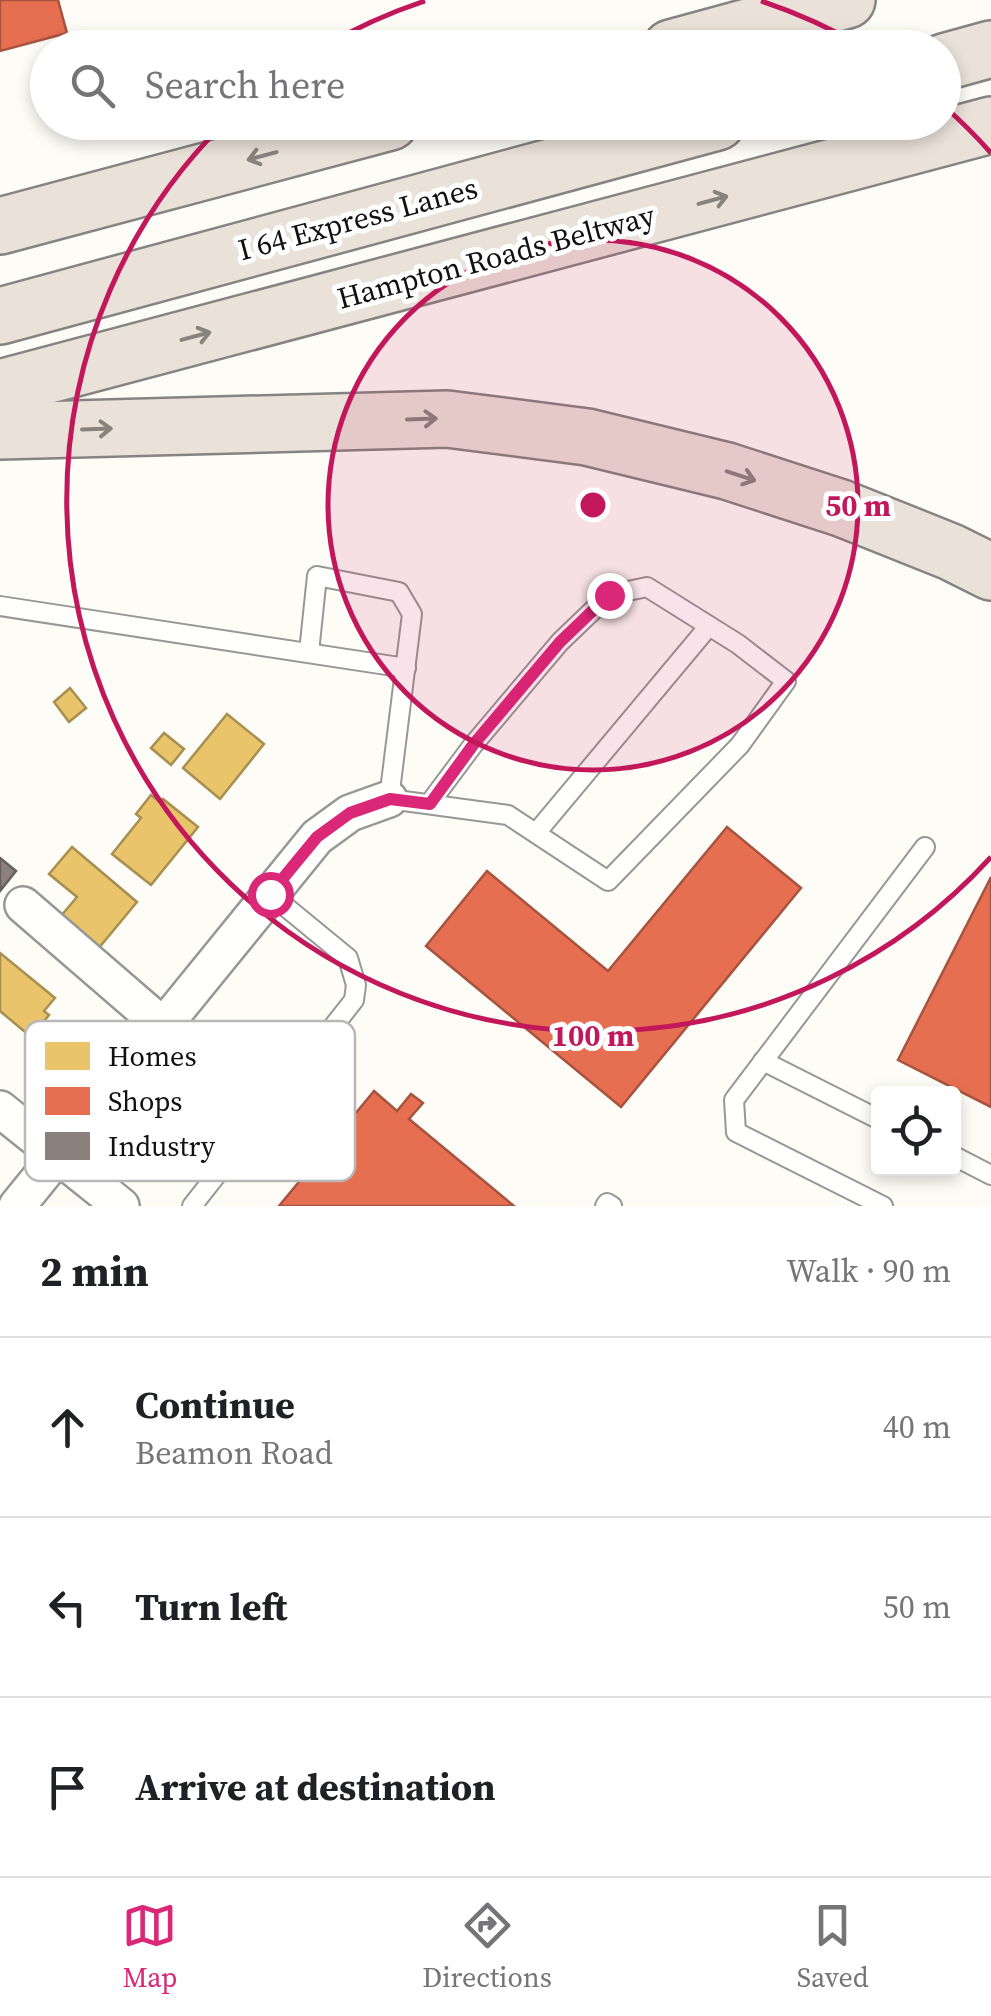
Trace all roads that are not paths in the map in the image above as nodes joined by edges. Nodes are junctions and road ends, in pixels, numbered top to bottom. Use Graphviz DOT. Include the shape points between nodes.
graph roads {
  1 [pos="847,0"];
  2 [pos="737,30"];
  3 [pos="991,49"];
  4 [pos="961,57"];
  5 [pos="991,125"];
  6 [pos="961,133"];
  7 [pos="322,140"];
  8 [pos="650,140"];
  9 [pos="934,140"];
  10 [pos="0,226"];
  11 [pos="0,316"];
  12 [pos="0,388"];
  13 [pos="0,431"];
  14 [pos="991,572"];
  15 [pos="0,606"];
  16 [pos="708,626"];
  17 [pos="309,652"];
  18 [pos="406,668"];
  19 [pos="390,799"];
  20 [pos="430,804"];
  21 [pos="536,833"];
  22 [pos="926,847"];
  23 [pos="270,894"];
  24 [pos="23,905"];
  25 [pos="158,1021"];
  26 [pos="168,1021"];
  27 [pos="337,1021"];
  28 [pos="763,1061"];
  29 [pos="0,1109"];
  30 [pos="871,1115"];
  31 [pos="25,1129"];
  32 [pos="961,1160"];
  33 [pos="991,1175"];
  34 [pos="38,1181"];
  35 [pos="90,1181"];
  36 [pos="212,1181"];
  37 [pos="17,1206"];
  38 [pos="121,1206"];
  39 [pos="192,1206"];
  40 [pos="884,1206"];
  1 -- 2 [label="highway"];
  3 -- 4 [label="highway"];
  6 -- 5 [label="highway, Hampton Roads Beltway, one-way"];
  7 -- 10 [label="highway, one-way"];
  8 -- 11 [label="highway, I 64 Express Lanes"];
  12 -- 9 [label="highway, Hampton Roads Beltway, one-way"];
  13 -- 14 [label="highway, one-way" via="447,419 570,435 727,471 840,508"];
  15 -- 17 [label="lane"];
  16 -- 20 [label="lane" via="647,587 609,595 560,642"];
  16 -- 21 [label="lane"];
  16 -- 21 [label="lane" via="786,681 740,745 608,881"];
  17 -- 18 [label="lane"];
  17 -- 18 [label="lane" via="317,576 399,592 412,614"];
  18 -- 19 [label="lane"];
  19 -- 20 [label="lane"];
  19 -- 23 [label="street" via="350,813 317,837"];
  20 -- 21 [label="lane" via="508,815"];
  22 -- 28 [label="lane"];
  23 -- 26 [label="street"];
  23 -- 27 [label="lane" via="348,958 354,1000"];
  24 -- 25 [label="street"];
  28 -- 30 [label="lane"];
  28 -- 40 [label="lane" via="734,1100 736,1132"];
  29 -- 31 [label="street"];
  32 -- 33 [label="lane"];
  34 -- 37 [label="street"];
  35 -- 38 [label="street"];
  36 -- 39 [label="lane"];
}
